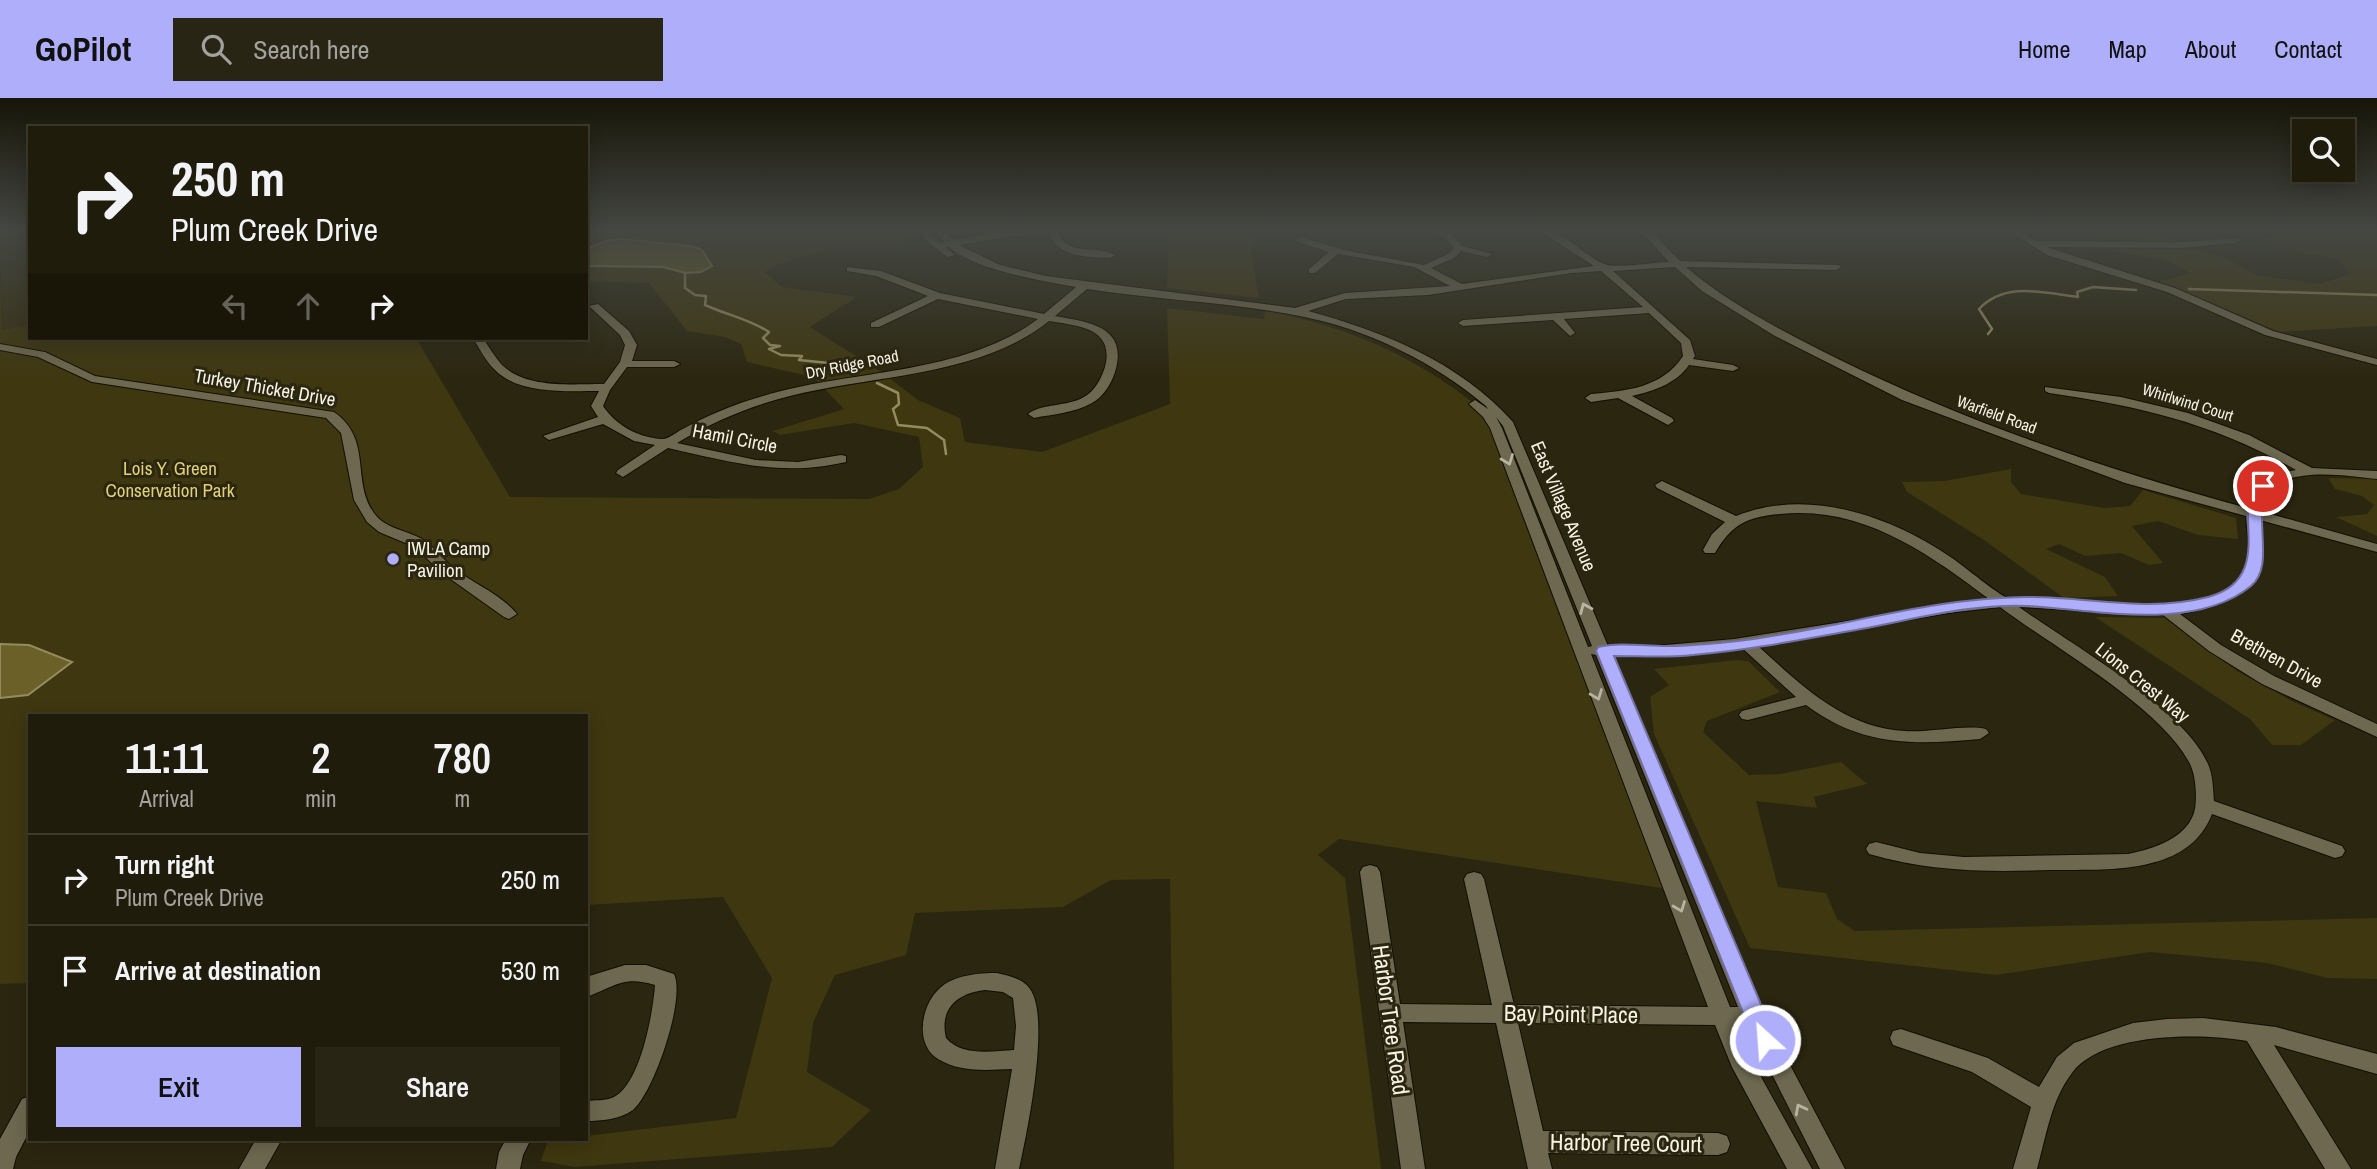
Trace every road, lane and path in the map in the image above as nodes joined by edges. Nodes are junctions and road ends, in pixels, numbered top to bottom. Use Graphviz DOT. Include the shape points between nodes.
graph roads {
  1 [pos="896,280"];
  2 [pos="1037,280"];
  3 [pos="1447,280"];
  4 [pos="1501,280"];
  5 [pos="1617,280"];
  6 [pos="1696,280"];
  7 [pos="2137,280"];
  8 [pos="1082,287"];
  9 [pos="1460,287"];
  10 [pos="937,296"];
  11 [pos="594,306"];
  12 [pos="1651,310"];
  13 [pos="1293,314"];
  14 [pos="1554,315"];
  15 [pos="1047,317"];
  16 [pos="1463,323"];
  17 [pos="875,325"];
  18 [pos="1570,333"];
  19 [pos="479,340"];
  20 [pos="0,347"];
  21 [pos="1687,361"];
  22 [pos="2377,362"];
  23 [pos="625,364"];
  24 [pos="674,364"];
  25 [pos="1733,368"];
  26 [pos="606,387"];
  27 [pos="2049,389"];
  28 [pos="1621,395"];
  29 [pos="1591,398"];
  30 [pos="1034,414"];
  31 [pos="605,419"];
  32 [pos="1668,421"];
  33 [pos="549,436"];
  34 [pos="663,443"];
  35 [pos="841,459"];
  36 [pos="2309,472"];
  37 [pos="623,473"];
  38 [pos="2377,475"];
  39 [pos="1662,485"];
  40 [pos="2255,514"];
  41 [pos="1734,521"];
  42 [pos="2377,548"];
  43 [pos="1710,550"];
  44 [pos="2003,603"];
  45 [pos="2164,609"];
  46 [pos="509,614"];
  47 [pos="1748,645"];
  48 [pos="1579,649"];
  49 [pos="1604,651"];
  50 [pos="1806,700"];
  51 [pos="1748,716"];
  52 [pos="2377,731"];
  53 [pos="1980,733"];
  54 [pos="2208,806"];
  55 [pos="1876,849"];
  56 [pos="2335,850"];
  57 [pos="1370,872"];
  58 [pos="1474,879"];
  59 [pos="588,987"];
  60 [pos="1390,1013"];
  61 [pos="1506,1013"];
  62 [pos="1723,1016"];
  63 [pos="1753,1016"];
  64 [pos="2254,1033"];
  65 [pos="1901,1038"];
  66 [pos="1024,1059"];
  67 [pos="2377,1064"];
  68 [pos="2045,1103"];
  69 [pos="28,1110"];
  70 [pos="588,1111"];
  71 [pos="269,1141"];
  72 [pos="518,1141"];
  73 [pos="1534,1142"];
  74 [pos="1718,1144"];
  75 [pos="1,1169"];
  76 [pos="251,1169"];
  77 [pos="508,1169"];
  78 [pos="1007,1169"];
  79 [pos="1413,1169"];
  80 [pos="1540,1169"];
  81 [pos="1800,1169"];
  82 [pos="1833,1169"];
  83 [pos="2025,1169"];
  84 [pos="2339,1169"];
  1 -- 10 [label="street"];
  2 -- 8 [label="street, East Village Avenue"];
  3 -- 9 [label="street"];
  4 -- 9 [label="street"];
  5 -- 12 [label="street"];
  6 -- 40 [label="street, Warfield Road" via="1779,334 1906,397 2130,480"];
  7 -- 22 [label="street" via="2172,290 2269,333"];
  8 -- 13 [label="street, East Village Avenue"];
  8 -- 15 [label="street, Dry Ridge Road"];
  9 -- 13 [label="street" via="1345,296"];
  10 -- 15 [label="street"];
  10 -- 17 [label="street"];
  11 -- 23 [label="street" via="625,333 631,345"];
  12 -- 14 [label="street"];
  12 -- 21 [label="street" via="1686,342"];
  13 -- 48 [label="street, East Village Avenue, one-way" via="1398,354 1488,415"];
  49 -- 13 [label="street, East Village Avenue, one-way" via="1509,425 1497,408 1417,355 1373,335"];
  14 -- 16 [label="street"];
  14 -- 18 [label="street"];
  15 -- 30 [label="street" via="1101,332 1110,340 1112,353 1105,384 1094,397"];
  15 -- 34 [label="street, Dry Ridge Road" via="1016,338 984,351 787,393 723,413"];
  19 -- 26 [label="street" via="510,376 551,385"];
  20 -- 46 [label="street, Turkey Thicket Drive" via="41,354 92,379 341,420 363,508 374,523 419,544"];
  21 -- 25 [label="street"];
  21 -- 28 [label="street" via="1661,383"];
  23 -- 24 [label="street"];
  23 -- 26 [label="street"];
  26 -- 31 [label="street" via="597,406"];
  27 -- 36 [label="street, Whirlwind Court" via="2129,400 2191,416 2251,439"];
  28 -- 29 [label="street"];
  28 -- 32 [label="street"];
  31 -- 33 [label="street"];
  31 -- 34 [label="street, Hamil Circle" via="638,438"];
  34 -- 35 [label="street, Hamil Circle" via="769,466"];
  34 -- 37 [label="street, Dry Ridge Road"];
  36 -- 38 [label="street"];
  36 -- 40 [label="street" via="2263,486 2255,498"];
  39 -- 41 [label="street"];
  40 -- 42 [label="street, Warfield Road"];
  40 -- 45 [label="street" via="2256,562 2247,582 2216,601"];
  41 -- 43 [label="street" via="1715,535"];
  41 -- 44 [label="street, Lions Crest Way" via="1763,512 1799,509 1862,519 1924,546"];
  44 -- 45 [label="street"];
  44 -- 47 [label="street"];
  44 -- 54 [label="street, Lions Crest Way" via="2167,723 2199,764"];
  45 -- 52 [label="street, Brethren Drive" via="2268,680"];
  47 -- 49 [label="street" via="1690,651"];
  47 -- 50 [label="street"];
  48 -- 49 [label="street"];
  48 -- 62 [label="street, East Village Avenue, one-way"];
  49 -- 63 [label="street, East Village Avenue"];
  50 -- 51 [label="street"];
  50 -- 53 [label="street" via="1840,722 1881,736 1926,740"];
  54 -- 55 [label="street" via="2197,828 2182,843 2126,862 1937,865"];
  54 -- 56 [label="street"];
  57 -- 60 [label="street, Harbor Tree Road"];
  58 -- 61 [label="street"];
  59 -- 70 [label="street" via="600,978 621,974 650,973 666,980 666,999 640,1084 622,1104"];
  60 -- 61 [label="street, Bay Point Place"];
  60 -- 79 [label="street, Harbor Tree Road"];
  61 -- 62 [label="street, Bay Point Place"];
  61 -- 73 [label="street"];
  62 -- 63 [label="street, Bay Point Place"];
  62 -- 81 [label="street, East Village Avenue" via="1740,1060"];
  82 -- 63 [label="street, East Village Avenue, one-way"];
  64 -- 67 [label="street" via="2331,1048"];
  64 -- 68 [label="street" via="2180,1027 2134,1031 2109,1039 2076,1053 2056,1078"];
  64 -- 84 [label="street"];
  65 -- 68 [label="street" via="1980,1065"];
  66 -- 66 [label="street" via="1026,1005 1022,993 1010,984 985,982 948,993 932,1030 939,1047 950,1055 974,1060"];
  66 -- 78 [label="street" via="1017,1131"];
  68 -- 83 [label="street"];
  69 -- 75 [label="street"];
  71 -- 76 [label="street"];
  72 -- 77 [label="street"];
  73 -- 74 [label="street, Harbor Tree Court"];
  73 -- 80 [label="street"];
}
